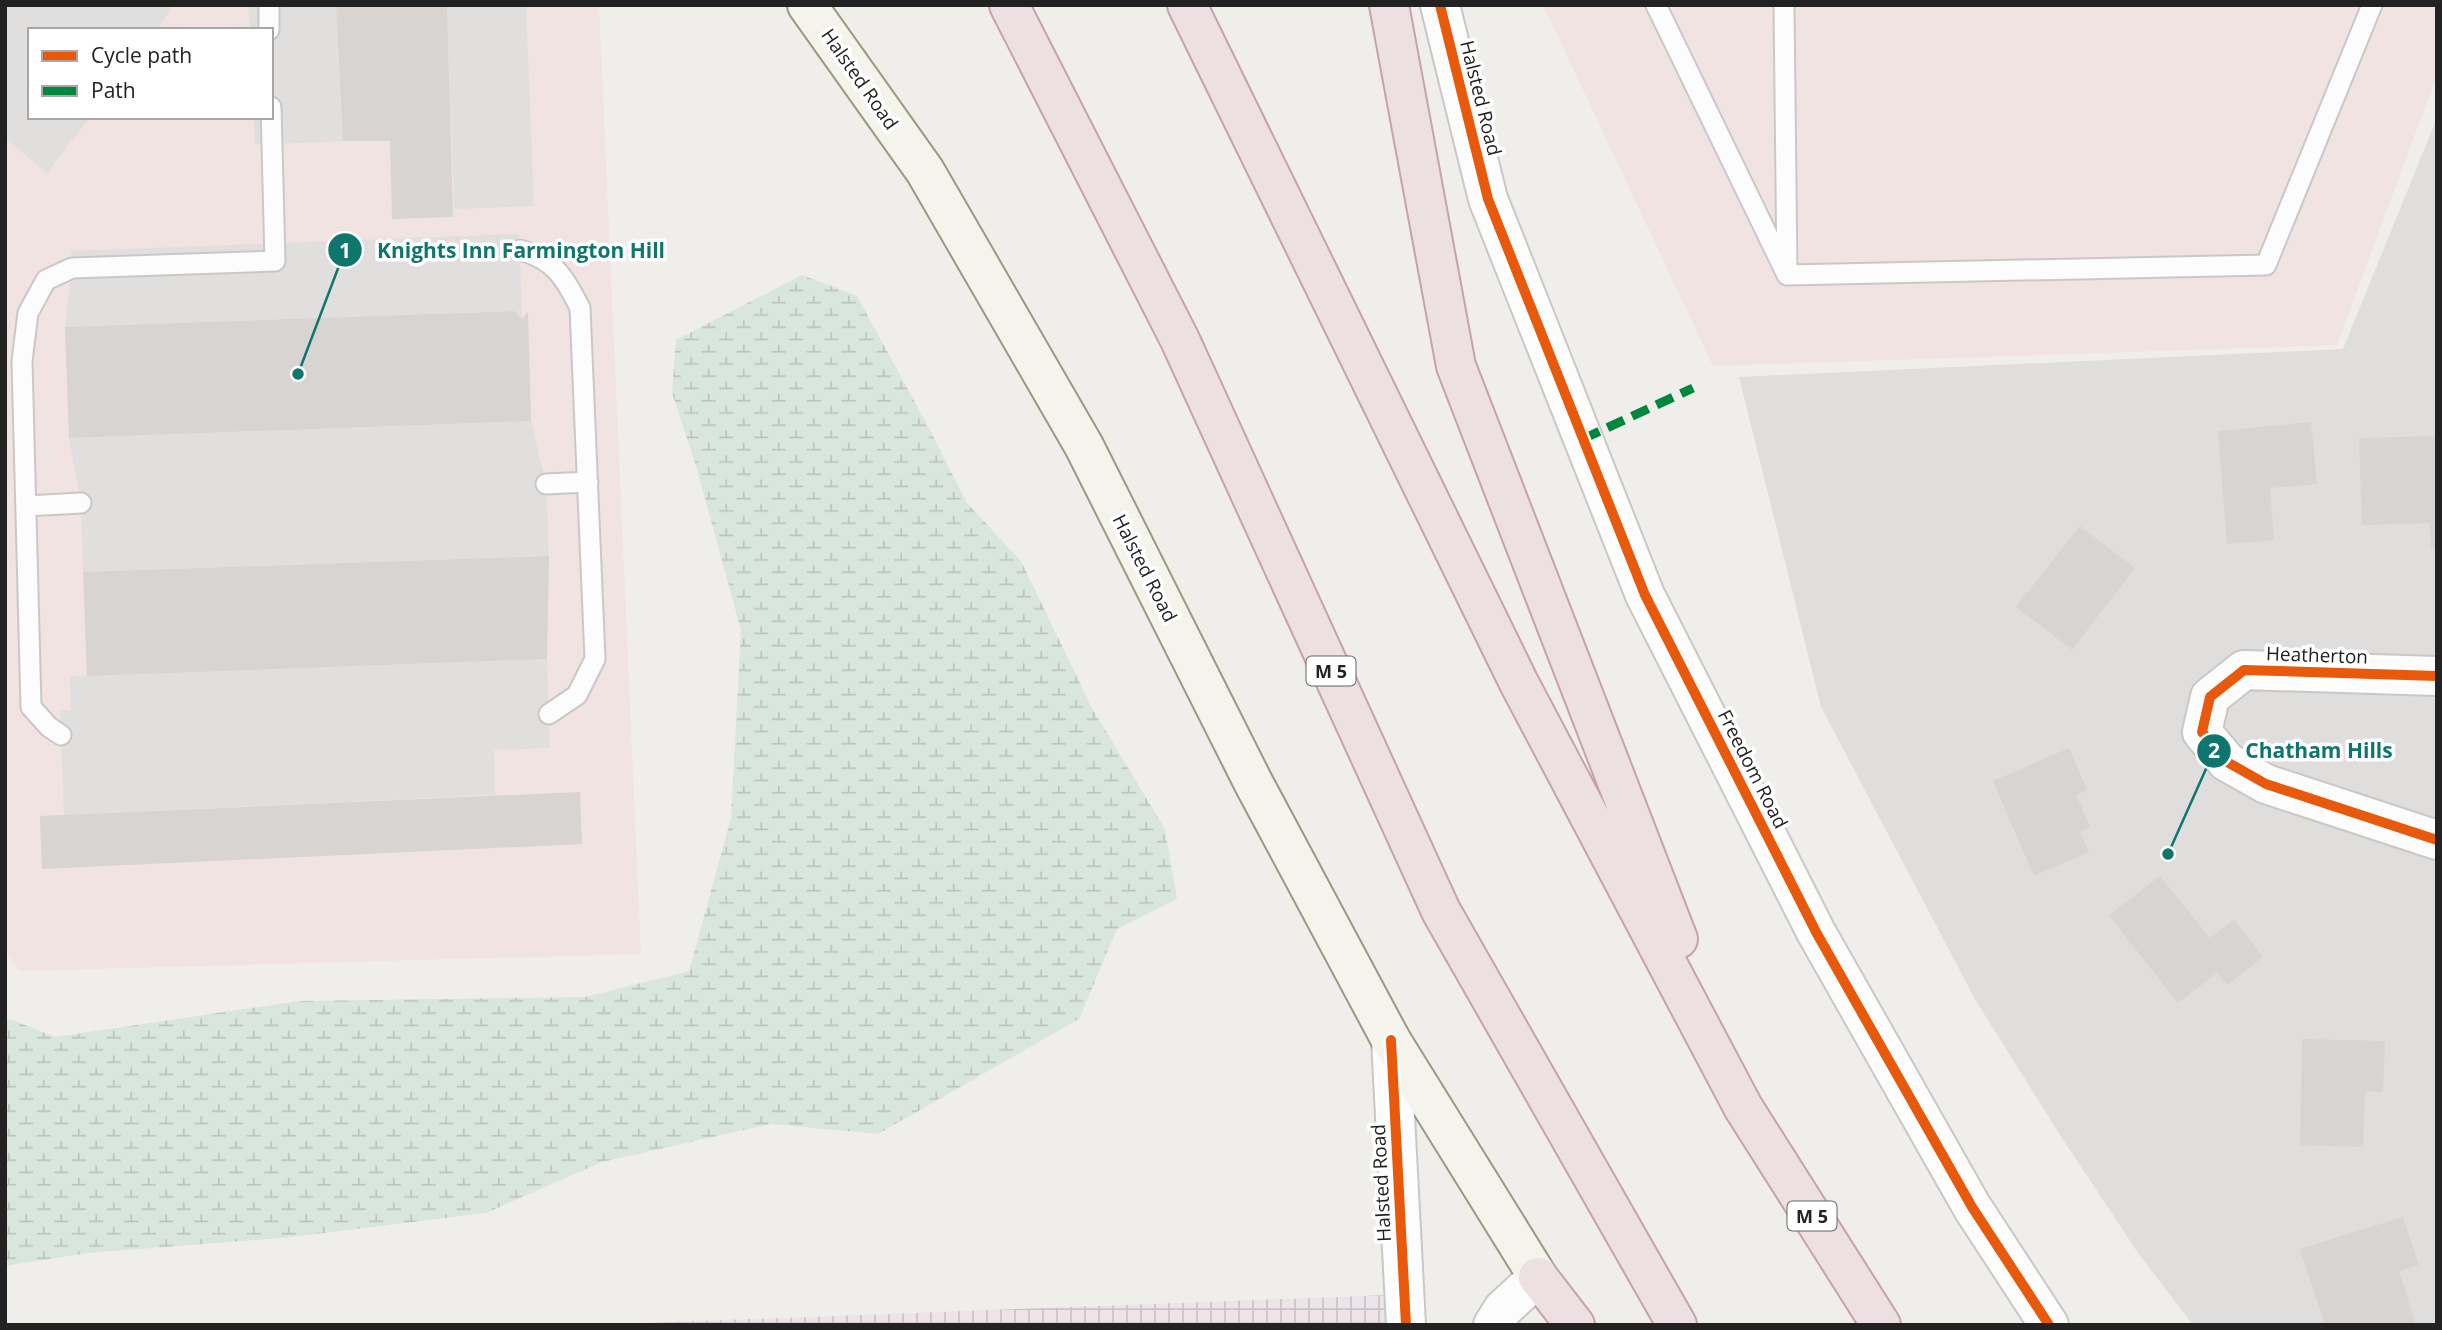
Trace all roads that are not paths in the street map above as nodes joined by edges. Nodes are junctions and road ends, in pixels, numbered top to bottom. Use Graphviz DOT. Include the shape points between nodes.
graph roads {
  1 [pos="269,5"];
  2 [pos="807,5"];
  3 [pos="1009,5"];
  4 [pos="1187,5"];
  5 [pos="1389,5"];
  6 [pos="1440,5"];
  7 [pos="1657,5"];
  8 [pos="1784,5"];
  9 [pos="2372,5"];
  10 [pos="269,28"];
  11 [pos="271,119"];
  12 [pos="1488,199"];
  13 [pos="520,250"];
  14 [pos="1787,275"];
  15 [pos="587,482"];
  16 [pos="546,484"];
  17 [pos="81,503"];
  18 [pos="26,506"];
  19 [pos="2437,676"];
  20 [pos="549,713"];
  21 [pos="61,735"];
  22 [pos="2437,840"];
  23 [pos="1391,1040"];
  24 [pos="1743,1107"];
  25 [pos="1538,1277"];
  26 [pos="1406,1325"];
  27 [pos="1493,1325"];
  28 [pos="1575,1325"];
  29 [pos="1677,1325"];
  30 [pos="1881,1325"];
  31 [pos="2049,1325"];
  1 -- 10 [label="lane"];
  2 -- 23 [label="main road, Halsted Road" via="925,171 1084,446 1253,782"];
  3 -- 29 [label="highway, M 5" via="1180,340 1441,911"];
  4 -- 24 [label="highway, M 5" via="1519,684"];
  5 -- 24 [label="highway" via="1456,366"];
  6 -- 12 [label="street, Halsted Road"];
  7 -- 14 [label="lane"];
  8 -- 14 [label="lane"];
  9 -- 14 [label="lane" via="2266,265"];
  11 -- 18 [label="lane" via="275,261 72,268 46,280 28,313 22,361"];
  12 -- 31 [label="street, Freedom Road" via="1645,595 1816,932 1972,1208"];
  13 -- 15 [label="lane" via="535,254 563,275 580,308"];
  15 -- 16 [label="lane"];
  15 -- 20 [label="lane" via="595,659 577,695"];
  17 -- 18 [label="lane"];
  18 -- 21 [label="lane" via="32,706 48,727"];
  19 -- 22 [label="street, Heatherton" via="2244,670 2210,697 2202,732 2227,762 2266,784"];
  23 -- 25 [label="main road, Halsted Road"];
  23 -- 26 [label="street, Halsted Road"];
  24 -- 30 [label="highway, M 5"];
  25 -- 27 [label="street"];
  25 -- 28 [label="highway"];
}
